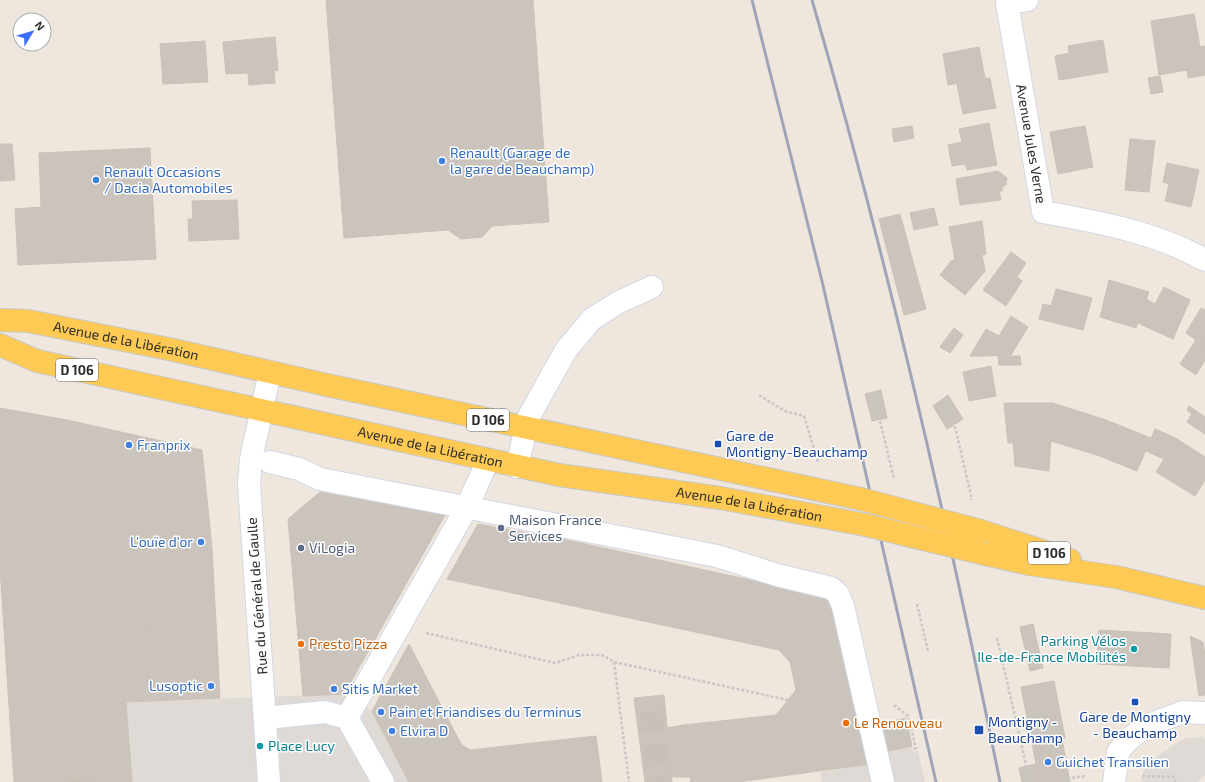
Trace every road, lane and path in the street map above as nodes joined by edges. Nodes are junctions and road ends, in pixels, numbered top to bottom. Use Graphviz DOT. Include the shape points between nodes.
graph roads {
  1 [pos="1017,2"];
  2 [pos="1205,260"];
  3 [pos="652,287"];
  4 [pos="0,320"];
  5 [pos="0,345"];
  6 [pos="270,372"];
  7 [pos="873,392"];
  8 [pos="759,395"];
  9 [pos="944,398"];
  10 [pos="262,411"];
  11 [pos="526,428"];
  12 [pos="488,460"];
  13 [pos="270,462"];
  14 [pos="517,466"];
  15 [pos="819,466"];
  16 [pos="896,484"];
  17 [pos="972,499"];
  18 [pos="467,507"];
  19 [pos="1116,577"];
  20 [pos="1205,598"];
  21 [pos="917,604"];
  22 [pos="400,627"];
  23 [pos="998,638"];
  24 [pos="928,651"];
  25 [pos="614,662"];
  26 [pos="788,700"];
  27 [pos="894,705"];
  28 [pos="1205,713"];
  29 [pos="265,718"];
  30 [pos="347,718"];
  31 [pos="913,749"];
  32 [pos="1086,776"];
  33 [pos="1142,776"];
  34 [pos="269,782"];
  35 [pos="383,782"];
  36 [pos="629,782"];
  37 [pos="883,782"];
  38 [pos="1030,782"];
  39 [pos="1063,782"];
  40 [pos="1114,782"];
  41 [pos="1175,782"];
  1 -- 2 [label="street, Avenue Jules Verne" via="1043,212 1103,223 1154,237"];
  3 -- 11 [label="street" via="619,302 592,319 566,350 528,418"];
  4 -- 6 [label="main road, Avenue de la Libération / D 106" via="28,321"];
  5 -- 10 [label="main road, Avenue de la Libération / D 106" via="37,362"];
  6 -- 10 [label="street, Rue du Général de Gaulle"];
  6 -- 11 [label="main road, Avenue de la Libération / D 106"];
  7 -- 16 [label="path"];
  8 -- 15 [label="path" via="785,411 804,416"];
  9 -- 17 [label="path" via="956,431"];
  10 -- 12 [label="main road, Avenue de la Libération / D 106"];
  10 -- 29 [label="street, Rue du Général de Gaulle" via="251,459 249,483"];
  11 -- 14 [label="street"];
  11 -- 19 [label="main road, Avenue de la Libération / D 106, bridge" via="861,499 981,531"];
  12 -- 14 [label="main road, Avenue de la Libération / D 106"];
  12 -- 18 [label="street"];
  13 -- 18 [label="street" via="299,469 320,479"];
  14 -- 19 [label="main road, Avenue de la Libération / D 106, bridge" via="602,482 720,498 866,525 1029,564"];
  18 -- 22 [label="street"];
  18 -- 37 [label="street" via="717,556 830,588 838,594 843,606"];
  19 -- 20 [label="main road, D 106"];
  21 -- 24 [label="path"];
  22 -- 25 [label="path" via="555,664 579,654 602,655"];
  22 -- 30 [label="street"];
  23 -- 38 [label="path"];
  25 -- 26 [label="path"];
  25 -- 36 [label="path"];
  27 -- 31 [label="path" via="908,716 916,748"];
  28 -- 40 [label="street" via="1183,712 1146,726 1118,752"];
  29 -- 30 [label="street" via="324,712"];
  29 -- 34 [label="street, Rue du Général de Gaulle"];
  30 -- 35 [label="street"];
  32 -- 39 [label="path" via="1069,778"];
  33 -- 41 [label="path" via="1174,778"];
}
